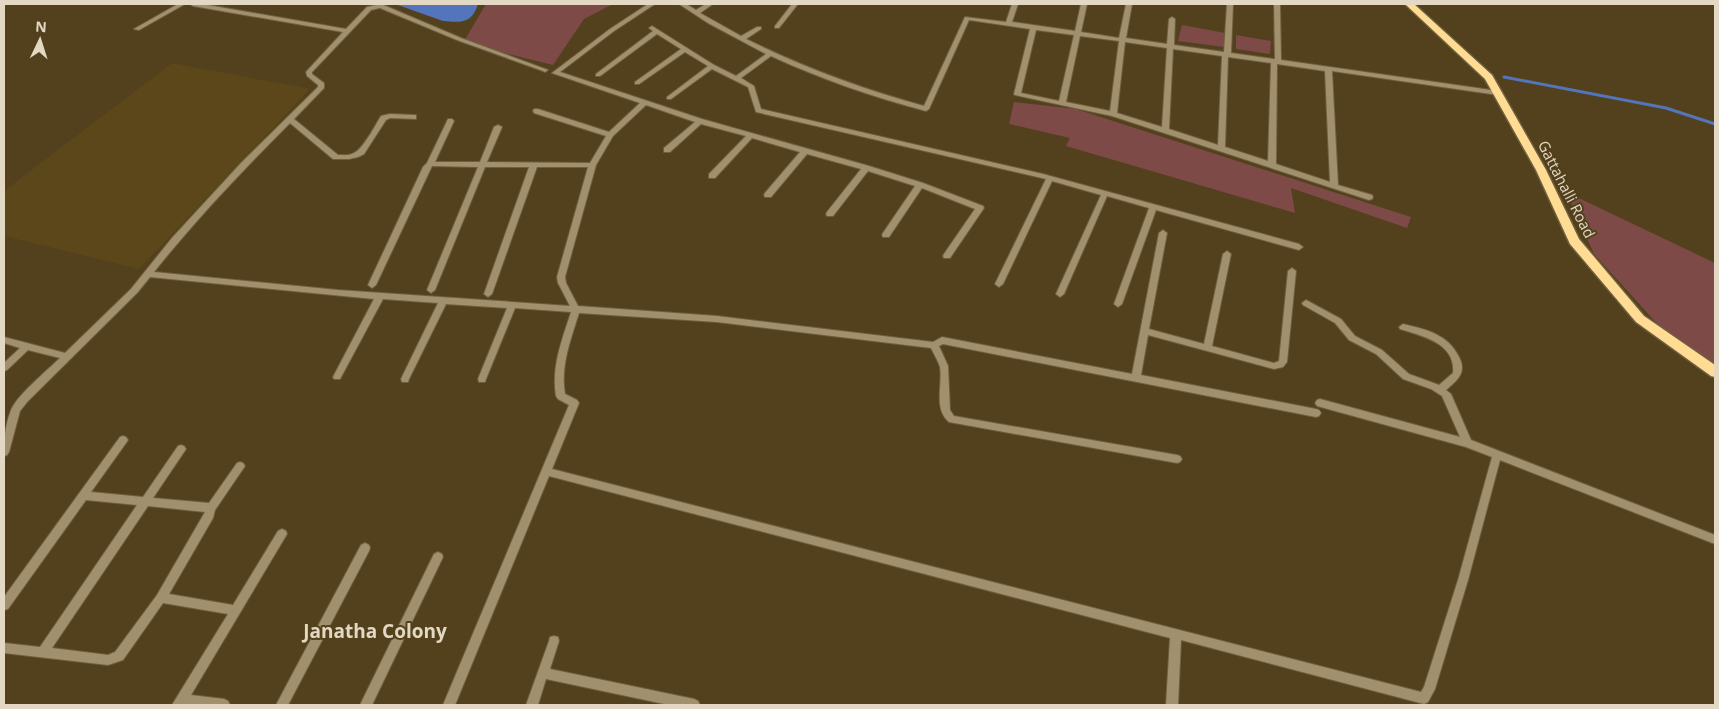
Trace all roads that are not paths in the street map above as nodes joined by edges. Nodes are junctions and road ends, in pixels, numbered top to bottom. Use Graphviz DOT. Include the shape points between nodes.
graph roads {
  1 [pos="182,4"];
  2 [pos="194,4"];
  3 [pos="652,4"];
  4 [pos="682,4"];
  5 [pos="710,4"];
  6 [pos="795,4"];
  7 [pos="1015,4"];
  8 [pos="1084,4"];
  9 [pos="1129,4"];
  10 [pos="1230,4"];
  11 [pos="1277,4"];
  12 [pos="1409,4"];
  13 [pos="696,13"];
  14 [pos="1172,19"];
  15 [pos="1008,24"];
  16 [pos="778,27"];
  17 [pos="759,28"];
  18 [pos="1034,28"];
  19 [pos="137,30"];
  20 [pos="347,31"];
  21 [pos="1078,34"];
  22 [pos="741,40"];
  23 [pos="1122,40"];
  24 [pos="1170,47"];
  25 [pos="685,49"];
  26 [pos="770,54"];
  27 [pos="1227,54"];
  28 [pos="1276,61"];
  29 [pos="712,66"];
  30 [pos="1328,68"];
  31 [pos="545,70"];
  32 [pos="598,75"];
  33 [pos="736,79"];
  34 [pos="638,83"];
  35 [pos="1498,93"];
  36 [pos="670,98"];
  37 [pos="645,102"];
  38 [pos="1062,103"];
  39 [pos="536,111"];
  40 [pos="1113,114"];
  41 [pos="414,117"];
  42 [pos="290,119"];
  43 [pos="450,121"];
  44 [pos="700,121"];
  45 [pos="498,127"];
  46 [pos="1165,130"];
  47 [pos="610,135"];
  48 [pos="750,136"];
  49 [pos="1221,148"];
  50 [pos="667,150"];
  51 [pos="805,151"];
  52 [pos="483,163"];
  53 [pos="430,164"];
  54 [pos="534,164"];
  55 [pos="1272,164"];
  56 [pos="592,165"];
  57 [pos="866,168"];
  58 [pos="712,176"];
  59 [pos="1050,178"];
  60 [pos="920,185"];
  61 [pos="1334,186"];
  62 [pos="1105,194"];
  63 [pos="768,195"];
  64 [pos="1369,198"];
  65 [pos="1153,207"];
  66 [pos="830,214"];
  67 [pos="1163,233"];
  68 [pos="886,235"];
  69 [pos="1299,247"];
  70 [pos="1227,254"];
  71 [pos="947,256"];
  72 [pos="1292,271"];
  73 [pos="149,274"];
  74 [pos="999,284"];
  75 [pos="372,286"];
  76 [pos="431,290"];
  77 [pos="488,294"];
  78 [pos="1060,294"];
  79 [pos="380,296"];
  80 [pos="443,301"];
  81 [pos="1306,303"];
  82 [pos="1118,304"];
  83 [pos="512,306"];
  84 [pos="576,310"];
  85 [pos="1403,327"];
  86 [pos="1144,331"];
  87 [pos="4,340"];
  88 [pos="934,345"];
  89 [pos="26,346"];
  90 [pos="1207,348"];
  91 [pos="67,357"];
  92 [pos="4,368"];
  93 [pos="1715,372"];
  94 [pos="337,377"];
  95 [pos="1136,377"];
  96 [pos="405,379"];
  97 [pos="482,379"];
  98 [pos="1441,389"];
  99 [pos="123,440"];
  100 [pos="1467,443"];
  101 [pos="181,449"];
  102 [pos="4,452"];
  103 [pos="1497,455"];
  104 [pos="1177,459"];
  105 [pos="240,466"];
  106 [pos="545,471"];
  107 [pos="83,495"];
  108 [pos="145,501"];
  109 [pos="211,508"];
  110 [pos="282,534"];
  111 [pos="1715,540"];
  112 [pos="365,548"];
  113 [pos="438,556"];
  114 [pos="161,598"];
  115 [pos="4,605"];
  116 [pos="236,610"];
  117 [pos="1176,635"];
  118 [pos="554,641"];
  119 [pos="4,648"];
  120 [pos="43,652"];
  121 [pos="543,673"];
  122 [pos="180,702"];
  123 [pos="224,705"];
  124 [pos="282,705"];
  125 [pos="366,705"];
  126 [pos="448,705"];
  127 [pos="532,705"];
  128 [pos="694,705"];
  129 [pos="1172,705"];
  1 -- 19 [label="street"];
  2 -- 20 [label="street"];
  3 -- 37 [label="street" via="555,72"];
  4 -- 13 [label="street"];
  5 -- 13 [label="street"];
  6 -- 16 [label="street"];
  7 -- 15 [label="street"];
  8 -- 21 [label="street"];
  9 -- 23 [label="street"];
  10 -- 27 [label="street"];
  11 -- 28 [label="street"];
  12 -- 35 [label="main road, Gattahalli Road" via="1489,77"];
  13 -- 22 [label="street"];
  14 -- 24 [label="street"];
  15 -- 18 [label="street"];
  15 -- 26 [label="street" via="968,18 926,109 840,83"];
  17 -- 22 [label="street"];
  18 -- 21 [label="street"];
  18 -- 38 [label="street" via="1018,94"];
  20 -- 31 [label="street" via="370,8 381,6"];
  20 -- 42 [label="street" via="309,72 322,84 321,88"];
  21 -- 23 [label="street"];
  21 -- 38 [label="street"];
  22 -- 26 [label="street"];
  23 -- 24 [label="street"];
  23 -- 40 [label="street"];
  24 -- 27 [label="street"];
  24 -- 46 [label="street"];
  25 -- 29 [label="street"];
  25 -- 32 [label="street" via="654,30"];
  25 -- 34 [label="street"];
  26 -- 33 [label="street"];
  27 -- 28 [label="street"];
  27 -- 49 [label="street"];
  28 -- 30 [label="street"];
  28 -- 55 [label="street"];
  29 -- 33 [label="street"];
  29 -- 36 [label="street"];
  30 -- 35 [label="street"];
  30 -- 61 [label="street"];
  33 -- 59 [label="street" via="751,86 758,110"];
  35 -- 93 [label="main road, Gattahalli Road" via="1541,170 1574,241 1640,319"];
  37 -- 44 [label="street"];
  37 -- 47 [label="street"];
  38 -- 40 [label="street"];
  39 -- 47 [label="street"];
  40 -- 46 [label="street"];
  41 -- 42 [label="street" via="383,118 361,152 341,158"];
  42 -- 73 [label="street" via="176,240"];
  43 -- 53 [label="street"];
  44 -- 48 [label="street"];
  44 -- 50 [label="street"];
  45 -- 52 [label="street"];
  46 -- 49 [label="street"];
  47 -- 56 [label="street"];
  48 -- 51 [label="street"];
  48 -- 58 [label="street"];
  49 -- 55 [label="street"];
  51 -- 57 [label="street"];
  51 -- 63 [label="street"];
  52 -- 53 [label="street"];
  52 -- 54 [label="street"];
  52 -- 76 [label="street"];
  53 -- 75 [label="street"];
  54 -- 56 [label="street"];
  54 -- 77 [label="street"];
  55 -- 61 [label="street"];
  56 -- 84 [label="street" via="560,277"];
  57 -- 60 [label="street"];
  57 -- 66 [label="street"];
  59 -- 62 [label="street"];
  59 -- 74 [label="street"];
  60 -- 68 [label="street"];
  60 -- 71 [label="street" via="980,208"];
  61 -- 64 [label="street"];
  62 -- 65 [label="street"];
  62 -- 78 [label="street"];
  65 -- 69 [label="street"];
  65 -- 82 [label="street"];
  67 -- 86 [label="street"];
  70 -- 90 [label="street"];
  72 -- 90 [label="street" via="1280,365"];
  73 -- 79 [label="street"];
  73 -- 91 [label="street"];
  79 -- 80 [label="street"];
  79 -- 94 [label="street"];
  80 -- 83 [label="street"];
  80 -- 96 [label="street"];
  81 -- 98 [label="street" via="1338,321 1352,338 1378,352 1406,377"];
  83 -- 84 [label="street"];
  83 -- 97 [label="street"];
  84 -- 88 [label="street" via="717,318"];
  84 -- 106 [label="street" via="558,385 562,396 574,403"];
  85 -- 98 [label="street" via="1432,335 1450,348 1459,369"];
  86 -- 90 [label="street"];
  86 -- 95 [label="street"];
  87 -- 89 [label="street"];
  88 -- 95 [label="street" via="942,340"];
  88 -- 104 [label="street" via="944,366 945,410 952,419"];
  89 -- 91 [label="street"];
  89 -- 92 [label="street"];
  91 -- 102 [label="street" via="16,410"];
  95 -- 100 [label="street" via="1318,408"];
  98 -- 100 [label="street"];
  99 -- 107 [label="street"];
  100 -- 103 [label="street"];
  101 -- 108 [label="street"];
  103 -- 111 [label="street"];
  103 -- 117 [label="street" via="1463,580 1424,698"];
  105 -- 109 [label="street"];
  106 -- 117 [label="street"];
  106 -- 126 [label="street"];
  107 -- 108 [label="street"];
  107 -- 115 [label="street"];
  108 -- 109 [label="street"];
  108 -- 120 [label="street"];
  109 -- 114 [label="street"];
  110 -- 116 [label="street"];
  112 -- 124 [label="street"];
  113 -- 125 [label="street"];
  114 -- 116 [label="street"];
  114 -- 120 [label="street" via="119,656 108,660"];
  116 -- 122 [label="street"];
  117 -- 129 [label="street"];
  118 -- 121 [label="street"];
  119 -- 120 [label="street"];
  121 -- 127 [label="street"];
  121 -- 128 [label="street"];
  122 -- 123 [label="street"];
}
